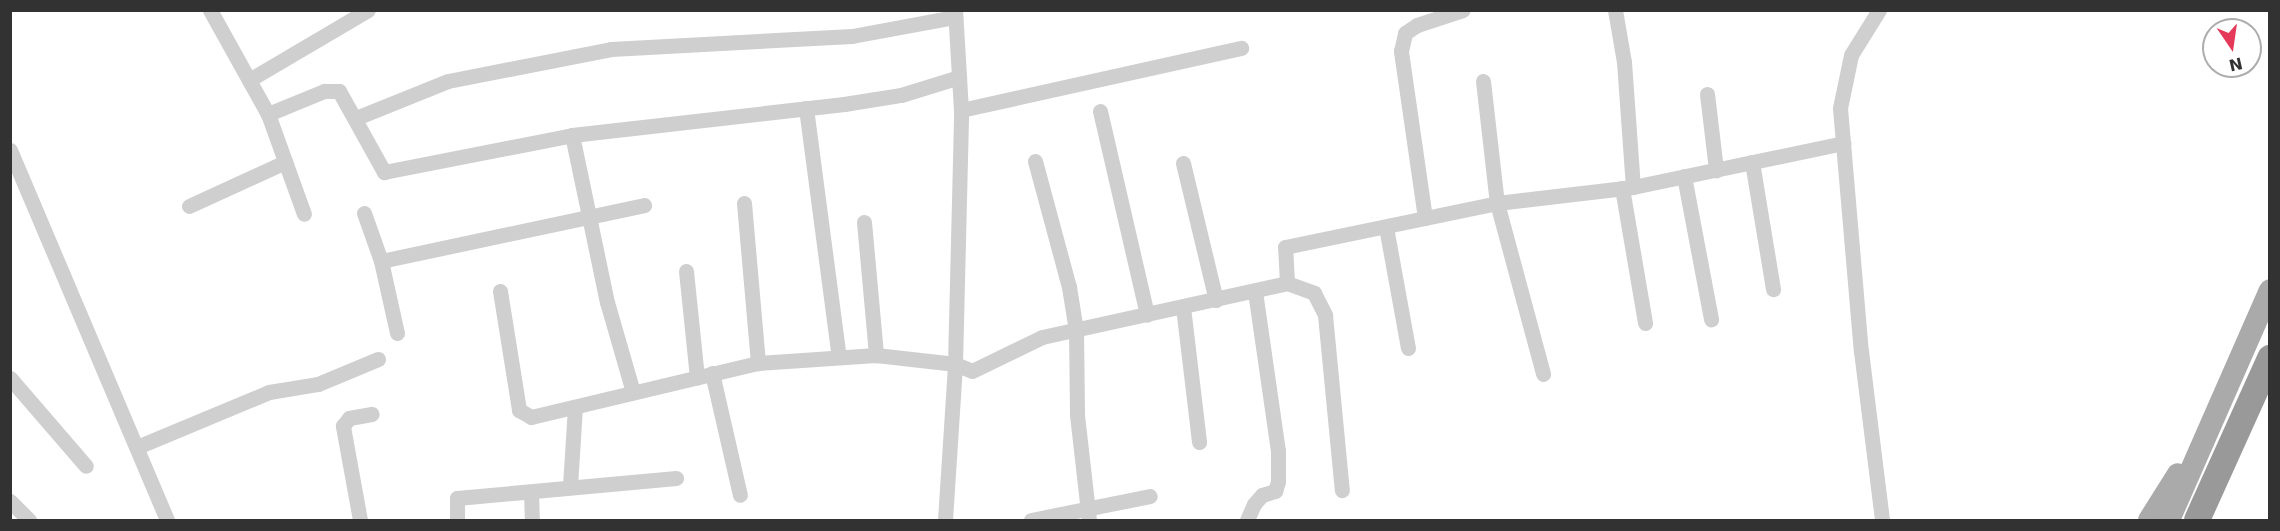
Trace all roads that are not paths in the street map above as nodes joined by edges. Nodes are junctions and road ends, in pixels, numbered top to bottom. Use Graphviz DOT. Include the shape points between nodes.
graph roads {
  1 [pos="368,10"];
  2 [pos="1463,10"];
  3 [pos="1615,10"];
  4 [pos="1879,10"];
  5 [pos="211,11"];
  6 [pos="955,14"];
  7 [pos="1241,48"];
  8 [pos="958,77"];
  9 [pos="249,80"];
  10 [pos="1483,81"];
  11 [pos="1707,94"];
  12 [pos="807,108"];
  13 [pos="962,110"];
  14 [pos="1100,111"];
  15 [pos="268,114"];
  16 [pos="356,118"];
  17 [pos="572,135"];
  18 [pos="1843,143"];
  19 [pos="10,150"];
  20 [pos="1035,161"];
  21 [pos="285,162"];
  22 [pos="1752,162"];
  23 [pos="1183,163"];
  24 [pos="1716,170"];
  25 [pos="1684,176"];
  26 [pos="1627,187"];
  27 [pos="744,203"];
  28 [pos="1497,203"];
  29 [pos="644,205"];
  30 [pos="189,206"];
  31 [pos="364,213"];
  32 [pos="304,214"];
  33 [pos="588,215"];
  34 [pos="1425,218"];
  35 [pos="864,222"];
  36 [pos="1386,226"];
  37 [pos="381,261"];
  38 [pos="686,271"];
  39 [pos="1287,283"];
  40 [pos="1773,289"];
  41 [pos="2270,290"];
  42 [pos="500,291"];
  43 [pos="1255,291"];
  44 [pos="1215,300"];
  45 [pos="1183,307"];
  46 [pos="1147,315"];
  47 [pos="1711,319"];
  48 [pos="1645,323"];
  49 [pos="1076,330"];
  50 [pos="397,333"];
  51 [pos="1408,348"];
  52 [pos="876,356"];
  53 [pos="839,357"];
  54 [pos="2270,358"];
  55 [pos="378,359"];
  56 [pos="758,363"];
  57 [pos="955,364"];
  58 [pos="712,373"];
  59 [pos="1543,374"];
  60 [pos="697,377"];
  61 [pos="10,378"];
  62 [pos="633,392"];
  63 [pos="575,407"];
  64 [pos="372,414"];
  65 [pos="1199,442"];
  66 [pos="2202,442"];
  67 [pos="137,447"];
  68 [pos="86,466"];
  69 [pos="676,478"];
  70 [pos="570,486"];
  71 [pos="1342,490"];
  72 [pos="531,494"];
  73 [pos="740,495"];
  74 [pos="1150,496"];
  75 [pos="12,506"];
  76 [pos="1088,515"];
  77 [pos="29,520"];
  78 [pos="167,520"];
  79 [pos="360,520"];
  80 [pos="457,520"];
  81 [pos="532,520"];
  82 [pos="945,520"];
  83 [pos="1031,520"];
  84 [pos="1247,520"];
  85 [pos="1882,520"];
  86 [pos="2149,520"];
  87 [pos="2169,520"];
  88 [pos="2197,520"];
  1 -- 9 [label="street"];
  2 -- 34 [label="street" via="1417,25 1405,33 1401,51"];
  3 -- 26 [label="street" via="1624,62"];
  4 -- 18 [label="street" via="1861,34 1844,78 1840,108"];
  5 -- 9 [label="street"];
  6 -- 8 [label="street"];
  6 -- 16 [label="street" via="852,36 611,49 448,81"];
  7 -- 13 [label="street"];
  8 -- 12 [label="street" via="900,95"];
  8 -- 13 [label="street"];
  9 -- 15 [label="street"];
  10 -- 28 [label="street"];
  11 -- 24 [label="street"];
  12 -- 17 [label="street"];
  12 -- 53 [label="street"];
  13 -- 57 [label="street"];
  14 -- 46 [label="street"];
  15 -- 16 [label="street" via="324,91 339,91"];
  15 -- 21 [label="street"];
  16 -- 17 [label="street" via="384,172"];
  17 -- 33 [label="street"];
  18 -- 22 [label="street"];
  18 -- 85 [label="street" via="1860,351"];
  19 -- 67 [label="street"];
  20 -- 49 [label="street" via="1069,287"];
  21 -- 30 [label="street"];
  21 -- 32 [label="street"];
  22 -- 24 [label="street"];
  22 -- 40 [label="street"];
  23 -- 44 [label="street"];
  24 -- 25 [label="street"];
  25 -- 26 [label="street"];
  25 -- 47 [label="street"];
  26 -- 28 [label="street"];
  26 -- 48 [label="street"];
  27 -- 56 [label="street"];
  28 -- 34 [label="street"];
  28 -- 59 [label="street"];
  29 -- 33 [label="street"];
  31 -- 37 [label="street"];
  33 -- 37 [label="street"];
  33 -- 62 [label="street" via="607,302"];
  34 -- 36 [label="street"];
  35 -- 52 [label="street"];
  36 -- 39 [label="street" via="1285,247"];
  36 -- 51 [label="street"];
  37 -- 50 [label="street"];
  38 -- 60 [label="street"];
  39 -- 43 [label="street"];
  39 -- 71 [label="street" via="1314,293 1325,315"];
  41 -- 66 [label="main road"];
  42 -- 63 [label="street" via="519,410 531,417"];
  43 -- 44 [label="street"];
  43 -- 84 [label="street" via="1278,451 1278,482 1275,491 1262,495 1254,504"];
  44 -- 45 [label="street"];
  45 -- 46 [label="street"];
  45 -- 65 [label="street"];
  46 -- 49 [label="street"];
  49 -- 57 [label="street" via="1042,337 972,371"];
  49 -- 76 [label="street" via="1077,415"];
  52 -- 53 [label="street"];
  52 -- 57 [label="street"];
  53 -- 56 [label="street"];
  54 -- 88 [label="highway"];
  55 -- 67 [label="street" via="318,384 269,392"];
  56 -- 58 [label="street"];
  57 -- 82 [label="street"];
  58 -- 60 [label="street"];
  58 -- 73 [label="street"];
  60 -- 62 [label="street"];
  61 -- 68 [label="street"];
  62 -- 63 [label="street"];
  63 -- 70 [label="street"];
  64 -- 79 [label="street" via="349,418 343,426"];
  66 -- 86 [label="main road"];
  66 -- 87 [label="main road"];
  67 -- 78 [label="street"];
  69 -- 70 [label="street"];
  70 -- 72 [label="street"];
  72 -- 80 [label="street" via="457,498"];
  72 -- 81 [label="street"];
  74 -- 76 [label="street"];
  75 -- 77 [label="street"];
  76 -- 83 [label="street"];
}
